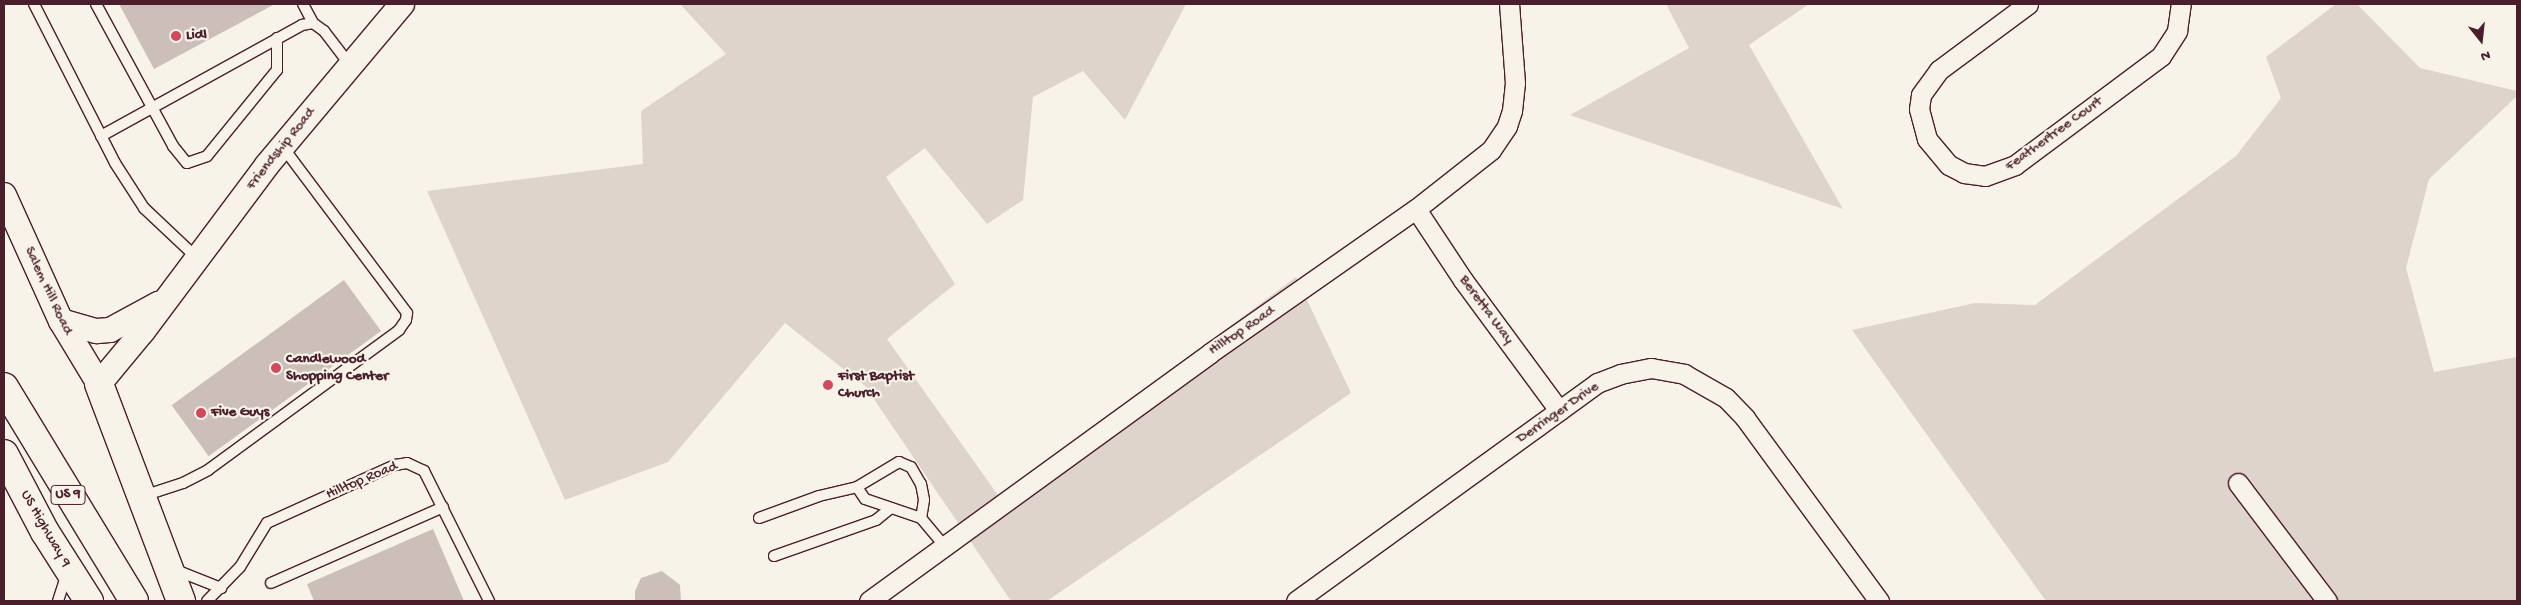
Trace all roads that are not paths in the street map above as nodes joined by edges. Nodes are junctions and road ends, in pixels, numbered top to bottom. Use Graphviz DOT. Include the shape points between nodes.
graph roads {
  1 [pos="34,4"];
  2 [pos="96,4"];
  3 [pos="303,4"];
  4 [pos="402,4"];
  5 [pos="1509,4"];
  6 [pos="2028,4"];
  7 [pos="2182,4"];
  8 [pos="313,23"];
  9 [pos="277,38"];
  10 [pos="350,65"];
  11 [pos="153,107"];
  12 [pos="101,136"];
  13 [pos="283,147"];
  14 [pos="4,195"];
  15 [pos="1416,209"];
  16 [pos="196,258"];
  17 [pos="166,299"];
  18 [pos="61,321"];
  19 [pos="99,384"];
  20 [pos="4,387"];
  21 [pos="1559,410"];
  22 [pos="4,454"];
  23 [pos="2238,483"];
  24 [pos="857,487"];
  25 [pos="140,497"];
  26 [pos="443,507"];
  27 [pos="891,508"];
  28 [pos="759,518"];
  29 [pos="920,518"];
  30 [pos="945,547"];
  31 [pos="774,556"];
  32 [pos="167,567"];
  33 [pos="69,570"];
  34 [pos="271,582"];
  35 [pos="221,588"];
  36 [pos="58,601"];
  37 [pos="89,601"];
  38 [pos="134,601"];
  39 [pos="181,601"];
  40 [pos="207,601"];
  41 [pos="489,601"];
  42 [pos="869,601"];
  43 [pos="1296,601"];
  44 [pos="1879,601"];
  45 [pos="2327,601"];
  1 -- 12 [label="lane"];
  2 -- 11 [label="lane"];
  3 -- 8 [label="lane"];
  4 -- 10 [label="street, Friendship Road"];
  5 -- 15 [label="street, Hilltop Road" via="1515,83 1507,126 1491,150"];
  6 -- 7 [label="street, Feathertree Court" via="1939,70 1921,95 1919,109 1927,139 1949,165 1964,173 1985,176 2015,165 2161,56 2177,31"];
  8 -- 9 [label="lane"];
  8 -- 10 [label="lane"];
  9 -- 11 [label="lane"];
  9 -- 11 [label="lane" via="277,70 207,156 187,163 173,146"];
  10 -- 13 [label="street, Friendship Road"];
  11 -- 12 [label="lane"];
  12 -- 16 [label="lane" via="144,208"];
  13 -- 16 [label="street, Friendship Road"];
  13 -- 25 [label="lane" via="406,313 406,320 399,330 208,470"];
  14 -- 18 [label="street, Salem Hill Road"];
  15 -- 21 [label="street, Beretta Way" via="1463,280"];
  15 -- 30 [label="street, Hilltop Road" via="1210,353"];
  16 -- 17 [label="street, Friendship Road"];
  17 -- 18 [label="street, Friendship Road" via="110,330 97,331"];
  17 -- 19 [label="street, Friendship Road"];
  18 -- 19 [label="street, Salem Hill Road"];
  19 -- 25 [label="highway"];
  20 -- 38 [label="highway, US 9"];
  21 -- 43 [label="street, Derringer Drive"];
  21 -- 44 [label="street, Derringer Drive" via="1597,383 1637,370 1671,370 1708,385 1745,418"];
  22 -- 33 [label="highway, US Highway 9 / US 9"];
  23 -- 45 [label="street"];
  24 -- 27 [label="lane" via="864,498"];
  24 -- 28 [label="lane" via="819,496"];
  24 -- 29 [label="lane" via="899,462 911,467 921,484 924,500"];
  25 -- 32 [label="highway"];
  26 -- 34 [label="lane"];
  26 -- 35 [label="lane, Hilltop Road" via="424,471 415,464 395,465 267,523 240,567"];
  26 -- 41 [label="lane, Hilltop Road"];
  27 -- 29 [label="lane"];
  27 -- 31 [label="lane" via="876,520"];
  29 -- 30 [label="lane"];
  30 -- 42 [label="street, Hilltop Road"];
  32 -- 35 [label="lane"];
  32 -- 39 [label="highway"];
  33 -- 36 [label="lane"];
  33 -- 37 [label="highway, US Highway 9 / US 9"];
  35 -- 40 [label="lane, Hilltop Road"];
}
